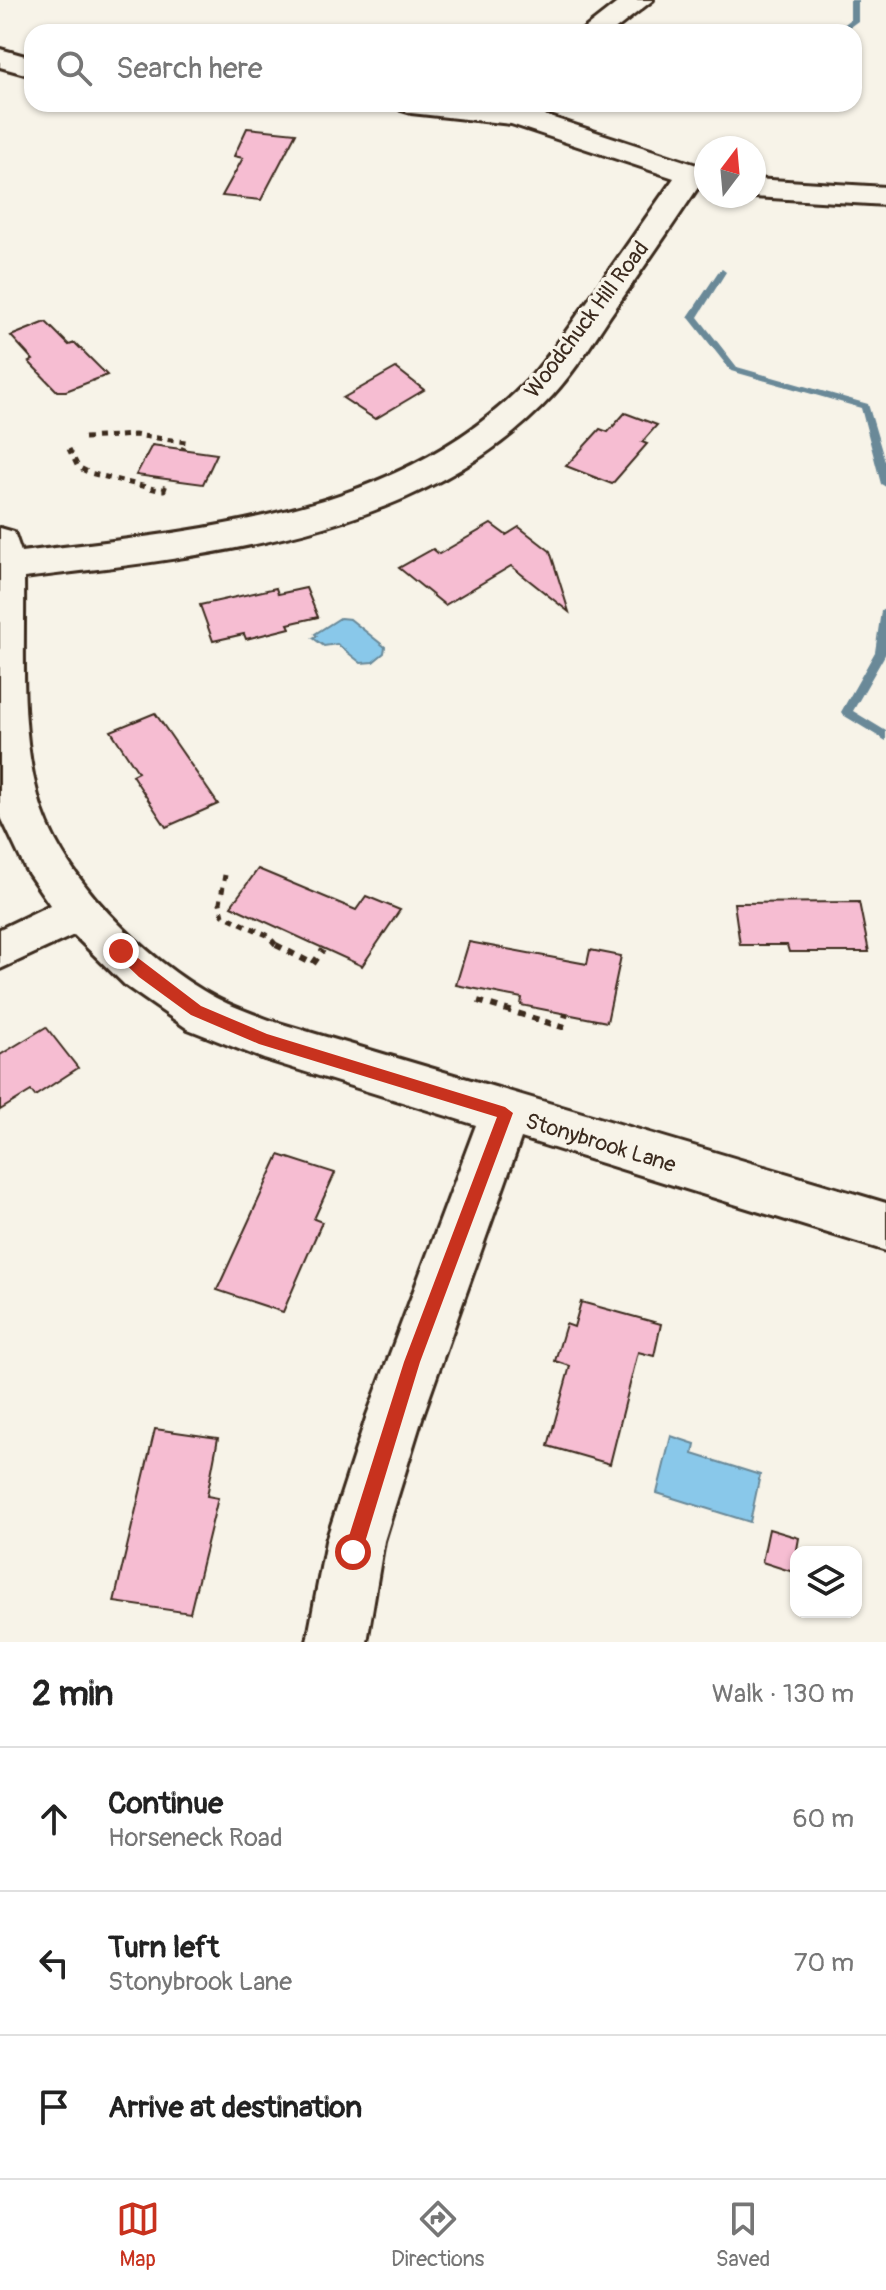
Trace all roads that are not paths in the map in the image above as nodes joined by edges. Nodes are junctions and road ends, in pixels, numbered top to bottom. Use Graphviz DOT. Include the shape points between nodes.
graph roads {
  1 [pos="639,0"];
  2 [pos="605,24"];
  3 [pos="0,58"];
  4 [pos="24,65"];
  5 [pos="505,112"];
  6 [pos="694,174"];
  7 [pos="694,183"];
  8 [pos="766,189"];
  9 [pos="886,196"];
  10 [pos="2,554"];
  11 [pos="80,911"];
  12 [pos="0,950"];
  13 [pos="505,1113"];
  14 [pos="886,1227"];
  15 [pos="337,1642"];
  1 -- 2 [label="street"];
  3 -- 4 [label="street"];
  5 -- 6 [label="street"];
  7 -- 10 [label="street, Woodchuck Hill Road" via="533,395 436,468 351,504 261,530"];
  8 -- 9 [label="street"];
  10 -- 11 [label="street, Stonybrook Lane" via="6,740 17,800 36,851"];
  11 -- 12 [label="street"];
  11 -- 13 [label="street, Stonybrook Lane" via="144,973 196,1011 264,1039"];
  13 -- 14 [label="street, Stonybrook Lane"];
  13 -- 15 [label="street" via="395,1415 355,1541"];
}
